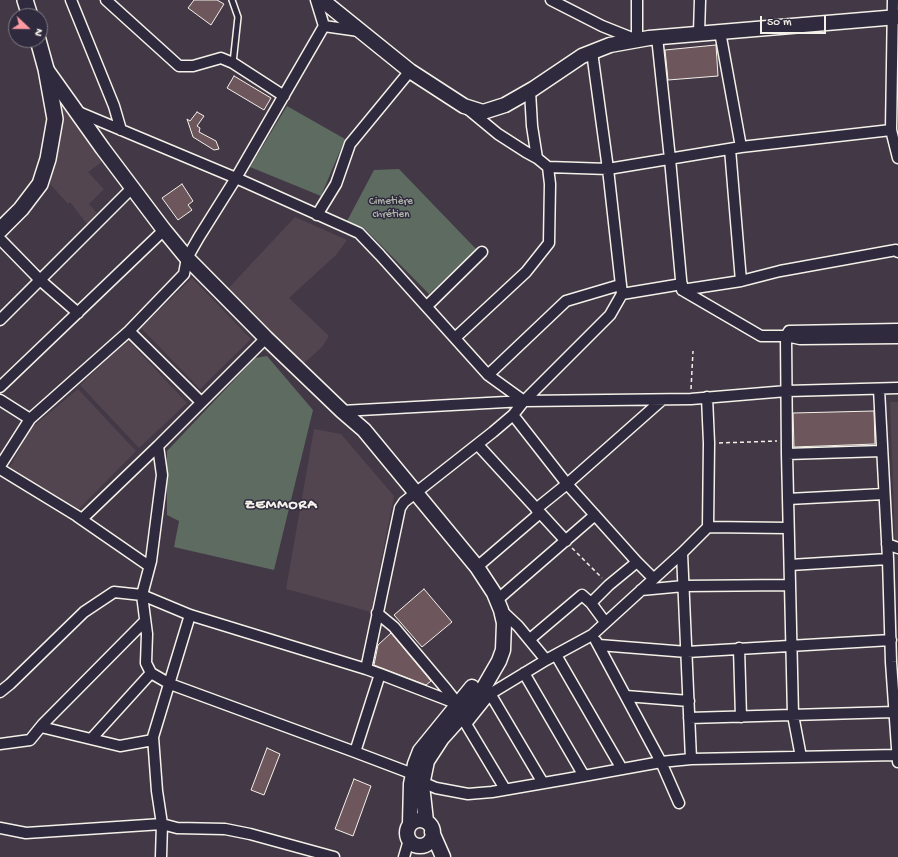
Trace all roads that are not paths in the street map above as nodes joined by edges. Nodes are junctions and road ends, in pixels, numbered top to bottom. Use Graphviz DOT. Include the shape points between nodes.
graph roads {
  1 [pos="71,0"];
  2 [pos="107,0"];
  3 [pos="232,0"];
  4 [pos="316,0"];
  5 [pos="322,0"];
  6 [pos="551,0"];
  7 [pos="637,0"];
  8 [pos="700,0"];
  9 [pos="893,0"];
  10 [pos="895,17"];
  11 [pos="324,26"];
  12 [pos="361,32"];
  13 [pos="720,32"];
  14 [pos="699,33"];
  15 [pos="657,37"];
  16 [pos="637,40"];
  17 [pos="40,48"];
  18 [pos="592,52"];
  19 [pos="233,63"];
  20 [pos="46,69"];
  21 [pos="410,71"];
  22 [pos="530,91"];
  23 [pos="284,96"];
  24 [pos="464,106"];
  25 [pos="76,110"];
  26 [pos="121,130"];
  27 [pos="891,130"];
  28 [pos="741,147"];
  29 [pos="730,149"];
  30 [pos="537,158"];
  31 [pos="898,158"];
  32 [pos="670,159"];
  33 [pos="548,167"];
  34 [pos="608,169"];
  35 [pos="236,178"];
  36 [pos="132,188"];
  37 [pos="317,214"];
  38 [pos="0,230"];
  39 [pos="164,230"];
  40 [pos="0,239"];
  41 [pos="482,252"];
  42 [pos="898,252"];
  43 [pos="187,258"];
  44 [pos="40,280"];
  45 [pos="740,281"];
  46 [pos="682,287"];
  47 [pos="621,289"];
  48 [pos="427,306"];
  49 [pos="78,312"];
  50 [pos="0,320"];
  51 [pos="898,329"];
  52 [pos="129,331"];
  53 [pos="786,336"];
  54 [pos="266,338"];
  55 [pos="455,338"];
  56 [pos="898,338"];
  57 [pos="488,375"];
  58 [pos="0,387"];
  59 [pos="898,388"];
  60 [pos="879,389"];
  61 [pos="787,391"];
  62 [pos="707,397"];
  63 [pos="0,400"];
  64 [pos="662,400"];
  65 [pos="524,401"];
  66 [pos="201,402"];
  67 [pos="342,411"];
  68 [pos="513,414"];
  69 [pos="30,419"];
  70 [pos="478,445"];
  71 [pos="158,446"];
  72 [pos="882,451"];
  73 [pos="787,454"];
  74 [pos="0,468"];
  75 [pos="567,484"];
  76 [pos="884,494"];
  77 [pos="414,496"];
  78 [pos="788,499"];
  79 [pos="538,511"];
  80 [pos="595,516"];
  81 [pos="78,517"];
  82 [pos="708,527"];
  83 [pos="788,528"];
  84 [pos="566,541"];
  85 [pos="887,544"];
  86 [pos="898,548"];
  87 [pos="682,553"];
  88 [pos="888,559"];
  89 [pos="637,562"];
  90 [pos="790,565"];
  91 [pos="149,566"];
  92 [pos="478,567"];
  93 [pos="653,578"];
  94 [pos="789,585"];
  95 [pos="684,586"];
  96 [pos="641,590"];
  97 [pos="142,595"];
  98 [pos="591,603"];
  99 [pos="499,605"];
  100 [pos="377,613"];
  101 [pos="190,615"];
  102 [pos="145,621"];
  103 [pos="605,622"];
  104 [pos="592,635"];
  105 [pos="530,639"];
  106 [pos="891,640"];
  107 [pos="599,645"];
  108 [pos="792,645"];
  109 [pos="739,648"];
  110 [pos="687,652"];
  111 [pos="556,655"];
  112 [pos="546,660"];
  113 [pos="895,662"];
  114 [pos="366,669"];
  115 [pos="151,673"];
  116 [pos="524,673"];
  117 [pos="380,674"];
  118 [pos="170,684"];
  119 [pos="488,690"];
  120 [pos="0,692"];
  121 [pos="626,696"];
  122 [pos="689,701"];
  123 [pos="458,704"];
  124 [pos="894,712"];
  125 [pos="793,715"];
  126 [pos="741,717"];
  127 [pos="689,718"];
  128 [pos="41,727"];
  129 [pos="92,738"];
  130 [pos="153,740"];
  131 [pos="0,744"];
  132 [pos="355,752"];
  133 [pos="801,757"];
  134 [pos="898,758"];
  135 [pos="691,759"];
  136 [pos="661,762"];
  137 [pos="622,769"];
  138 [pos="584,776"];
  139 [pos="418,778"];
  140 [pos="543,783"];
  141 [pos="505,789"];
  142 [pos="679,803"];
  143 [pos="162,824"];
  144 [pos="410,824"];
  145 [pos="429,827"];
  146 [pos="0,828"];
  147 [pos="415,847"];
  148 [pos="161,857"];
  149 [pos="334,857"];
  150 [pos="404,857"];
  151 [pos="443,857"];
  1 -- 26 [label="street" via="114,106"];
  2 -- 19 [label="street" via="179,66 192,66 221,58"];
  3 -- 19 [label="lane" via="238,17"];
  4 -- 11 [label="street"];
  5 -- 12 [label="main road"];
  6 -- 16 [label="street" via="602,26"];
  7 -- 16 [label="street"];
  8 -- 14 [label="street"];
  9 -- 10 [label="street"];
  10 -- 13 [label="main road"];
  10 -- 27 [label="street"];
  11 -- 12 [label="street"];
  11 -- 23 [label="street"];
  12 -- 21 [label="main road"];
  13 -- 14 [label="main road"];
  13 -- 28 [label="street"];
  14 -- 15 [label="main road"];
  15 -- 16 [label="main road"];
  15 -- 32 [label="street"];
  16 -- 18 [label="main road" via="610,45"];
  17 -- 20 [label="main road"];
  18 -- 22 [label="main road"];
  18 -- 34 [label="street"];
  19 -- 23 [label="street"];
  20 -- 25 [label="main road"];
  20 -- 38 [label="main road" via="55,119 48,159 40,184 21,209"];
  21 -- 24 [label="main road"];
  21 -- 37 [label="street" via="350,144 336,184"];
  22 -- 24 [label="main road" via="505,105 483,112"];
  22 -- 30 [label="street"];
  23 -- 35 [label="street"];
  24 -- 30 [label="street" via="498,134"];
  25 -- 26 [label="street"];
  25 -- 36 [label="main road"];
  26 -- 35 [label="street"];
  27 -- 28 [label="street"];
  27 -- 31 [label="street"];
  28 -- 29 [label="street"];
  29 -- 32 [label="street"];
  29 -- 45 [label="street"];
  30 -- 33 [label="street"];
  32 -- 34 [label="street"];
  32 -- 46 [label="street"];
  33 -- 34 [label="street"];
  33 -- 55 [label="street" via="549,243 526,272"];
  34 -- 47 [label="street"];
  35 -- 37 [label="street"];
  35 -- 43 [label="street"];
  36 -- 39 [label="main road"];
  36 -- 44 [label="street"];
  37 -- 48 [label="street" via="360,233"];
  39 -- 43 [label="main road"];
  39 -- 49 [label="street"];
  40 -- 44 [label="street"];
  41 -- 48 [label="street"];
  42 -- 45 [label="street" via="896,250 787,270"];
  43 -- 52 [label="street" via="184,274"];
  43 -- 54 [label="main road"];
  44 -- 49 [label="street"];
  44 -- 50 [label="street"];
  45 -- 46 [label="street"];
  46 -- 47 [label="street"];
  46 -- 53 [label="street" via="761,336"];
  47 -- 57 [label="street" via="566,301"];
  47 -- 65 [label="street" via="610,315"];
  48 -- 55 [label="street"];
  49 -- 58 [label="street"];
  51 -- 53 [label="street" via="789,331"];
  52 -- 66 [label="street"];
  52 -- 69 [label="street"];
  53 -- 56 [label="street" via="800,339"];
  53 -- 61 [label="street"];
  54 -- 66 [label="street"];
  54 -- 67 [label="main road"];
  55 -- 57 [label="street"];
  57 -- 65 [label="street"];
  59 -- 60 [label="street"];
  60 -- 61 [label="street"];
  60 -- 72 [label="street"];
  61 -- 62 [label="street"];
  61 -- 73 [label="street"];
  62 -- 64 [label="street"];
  62 -- 82 [label="street"];
  63 -- 69 [label="street"];
  64 -- 65 [label="street"];
  64 -- 75 [label="street"];
  65 -- 67 [label="street"];
  65 -- 68 [label="street"];
  66 -- 71 [label="street"];
  67 -- 77 [label="main road" via="357,436"];
  68 -- 70 [label="street"];
  68 -- 75 [label="street"];
  69 -- 74 [label="street"];
  70 -- 77 [label="street"];
  70 -- 79 [label="street"];
  71 -- 81 [label="street" via="82,519"];
  71 -- 91 [label="street" via="162,475"];
  72 -- 73 [label="street"];
  72 -- 76 [label="street"];
  73 -- 78 [label="street"];
  74 -- 81 [label="street"];
  75 -- 79 [label="street"];
  75 -- 80 [label="street"];
  76 -- 78 [label="street"];
  76 -- 85 [label="street"];
  77 -- 92 [label="main road"];
  77 -- 100 [label="street" via="400,508"];
  77 -- 123 [label="main road" via="474,576 494,613 496,632 488,666"];
  78 -- 83 [label="street"];
  79 -- 84 [label="street"];
  79 -- 92 [label="street"];
  80 -- 84 [label="street"];
  80 -- 89 [label="street"];
  81 -- 91 [label="street"];
  82 -- 83 [label="street"];
  82 -- 87 [label="street"];
  83 -- 90 [label="street"];
  84 -- 99 [label="street"];
  85 -- 86 [label="street"];
  85 -- 88 [label="street"];
  87 -- 93 [label="street"];
  87 -- 95 [label="street"];
  88 -- 90 [label="street"];
  88 -- 106 [label="street"];
  89 -- 93 [label="street"];
  89 -- 98 [label="street"];
  90 -- 94 [label="street"];
  91 -- 97 [label="street"];
  92 -- 99 [label="main road"];
  93 -- 96 [label="street"];
  94 -- 95 [label="street"];
  94 -- 108 [label="street"];
  95 -- 96 [label="street"];
  95 -- 110 [label="street"];
  96 -- 103 [label="street"];
  97 -- 101 [label="street"];
  97 -- 102 [label="street"];
  97 -- 120 [label="street" via="114,592 84,612"];
  98 -- 103 [label="street"];
  98 -- 105 [label="street" via="582,595"];
  99 -- 105 [label="street"];
  99 -- 119 [label="main road" via="504,623 504,650"];
  100 -- 114 [label="street"];
  100 -- 123 [label="street" via="394,626"];
  101 -- 114 [label="street"];
  101 -- 118 [label="street"];
  102 -- 115 [label="street" via="146,663"];
  102 -- 128 [label="street"];
  103 -- 104 [label="street"];
  104 -- 107 [label="street"];
  104 -- 111 [label="street"];
  105 -- 112 [label="street"];
  106 -- 108 [label="street"];
  106 -- 113 [label="street"];
  107 -- 110 [label="street"];
  107 -- 121 [label="street"];
  108 -- 109 [label="street"];
  108 -- 125 [label="street"];
  109 -- 110 [label="street"];
  109 -- 126 [label="street"];
  110 -- 122 [label="street"];
  111 -- 112 [label="street"];
  111 -- 137 [label="street"];
  112 -- 116 [label="street"];
  113 -- 124 [label="street"];
  114 -- 117 [label="street"];
  115 -- 118 [label="street"];
  115 -- 129 [label="street"];
  116 -- 119 [label="street"];
  116 -- 138 [label="street"];
  117 -- 123 [label="street"];
  117 -- 132 [label="street"];
  118 -- 130 [label="street"];
  118 -- 132 [label="street"];
  119 -- 139 [label="main road" via="442,738"];
  119 -- 140 [label="street"];
  119 -- 141 [label="street" via="466,724"];
  121 -- 122 [label="street"];
  121 -- 136 [label="street"];
  122 -- 127 [label="street"];
  123 -- 139 [label="main road" via="420,751 415,764"];
  124 -- 125 [label="street"];
  124 -- 134 [label="street"];
  125 -- 126 [label="street"];
  125 -- 133 [label="street"];
  126 -- 127 [label="street"];
  127 -- 135 [label="street"];
  128 -- 129 [label="street"];
  128 -- 131 [label="street" via="30,740"];
  129 -- 130 [label="street" via="120,746"];
  130 -- 143 [label="street"];
  132 -- 139 [label="street"];
  133 -- 134 [label="street"];
  133 -- 135 [label="street"];
  135 -- 136 [label="street"];
  136 -- 137 [label="street"];
  136 -- 142 [label="street"];
  137 -- 138 [label="street"];
  138 -- 140 [label="street"];
  139 -- 141 [label="street" via="436,788 468,794"];
  139 -- 144 [label="main road" via="411,784"];
  139 -- 145 [label="main road"];
  140 -- 141 [label="street"];
  143 -- 146 [label="street" via="26,833"];
  143 -- 148 [label="street"];
  143 -- 149 [label="street" via="177,828 225,829"];
  144 -- 145 [label="main road" via="418,820"];
  144 -- 147 [label="main road" via="407,831"];
  145 -- 147 [label="main road" via="430,840"];
  145 -- 151 [label="main road"];
  147 -- 150 [label="street"];
}
